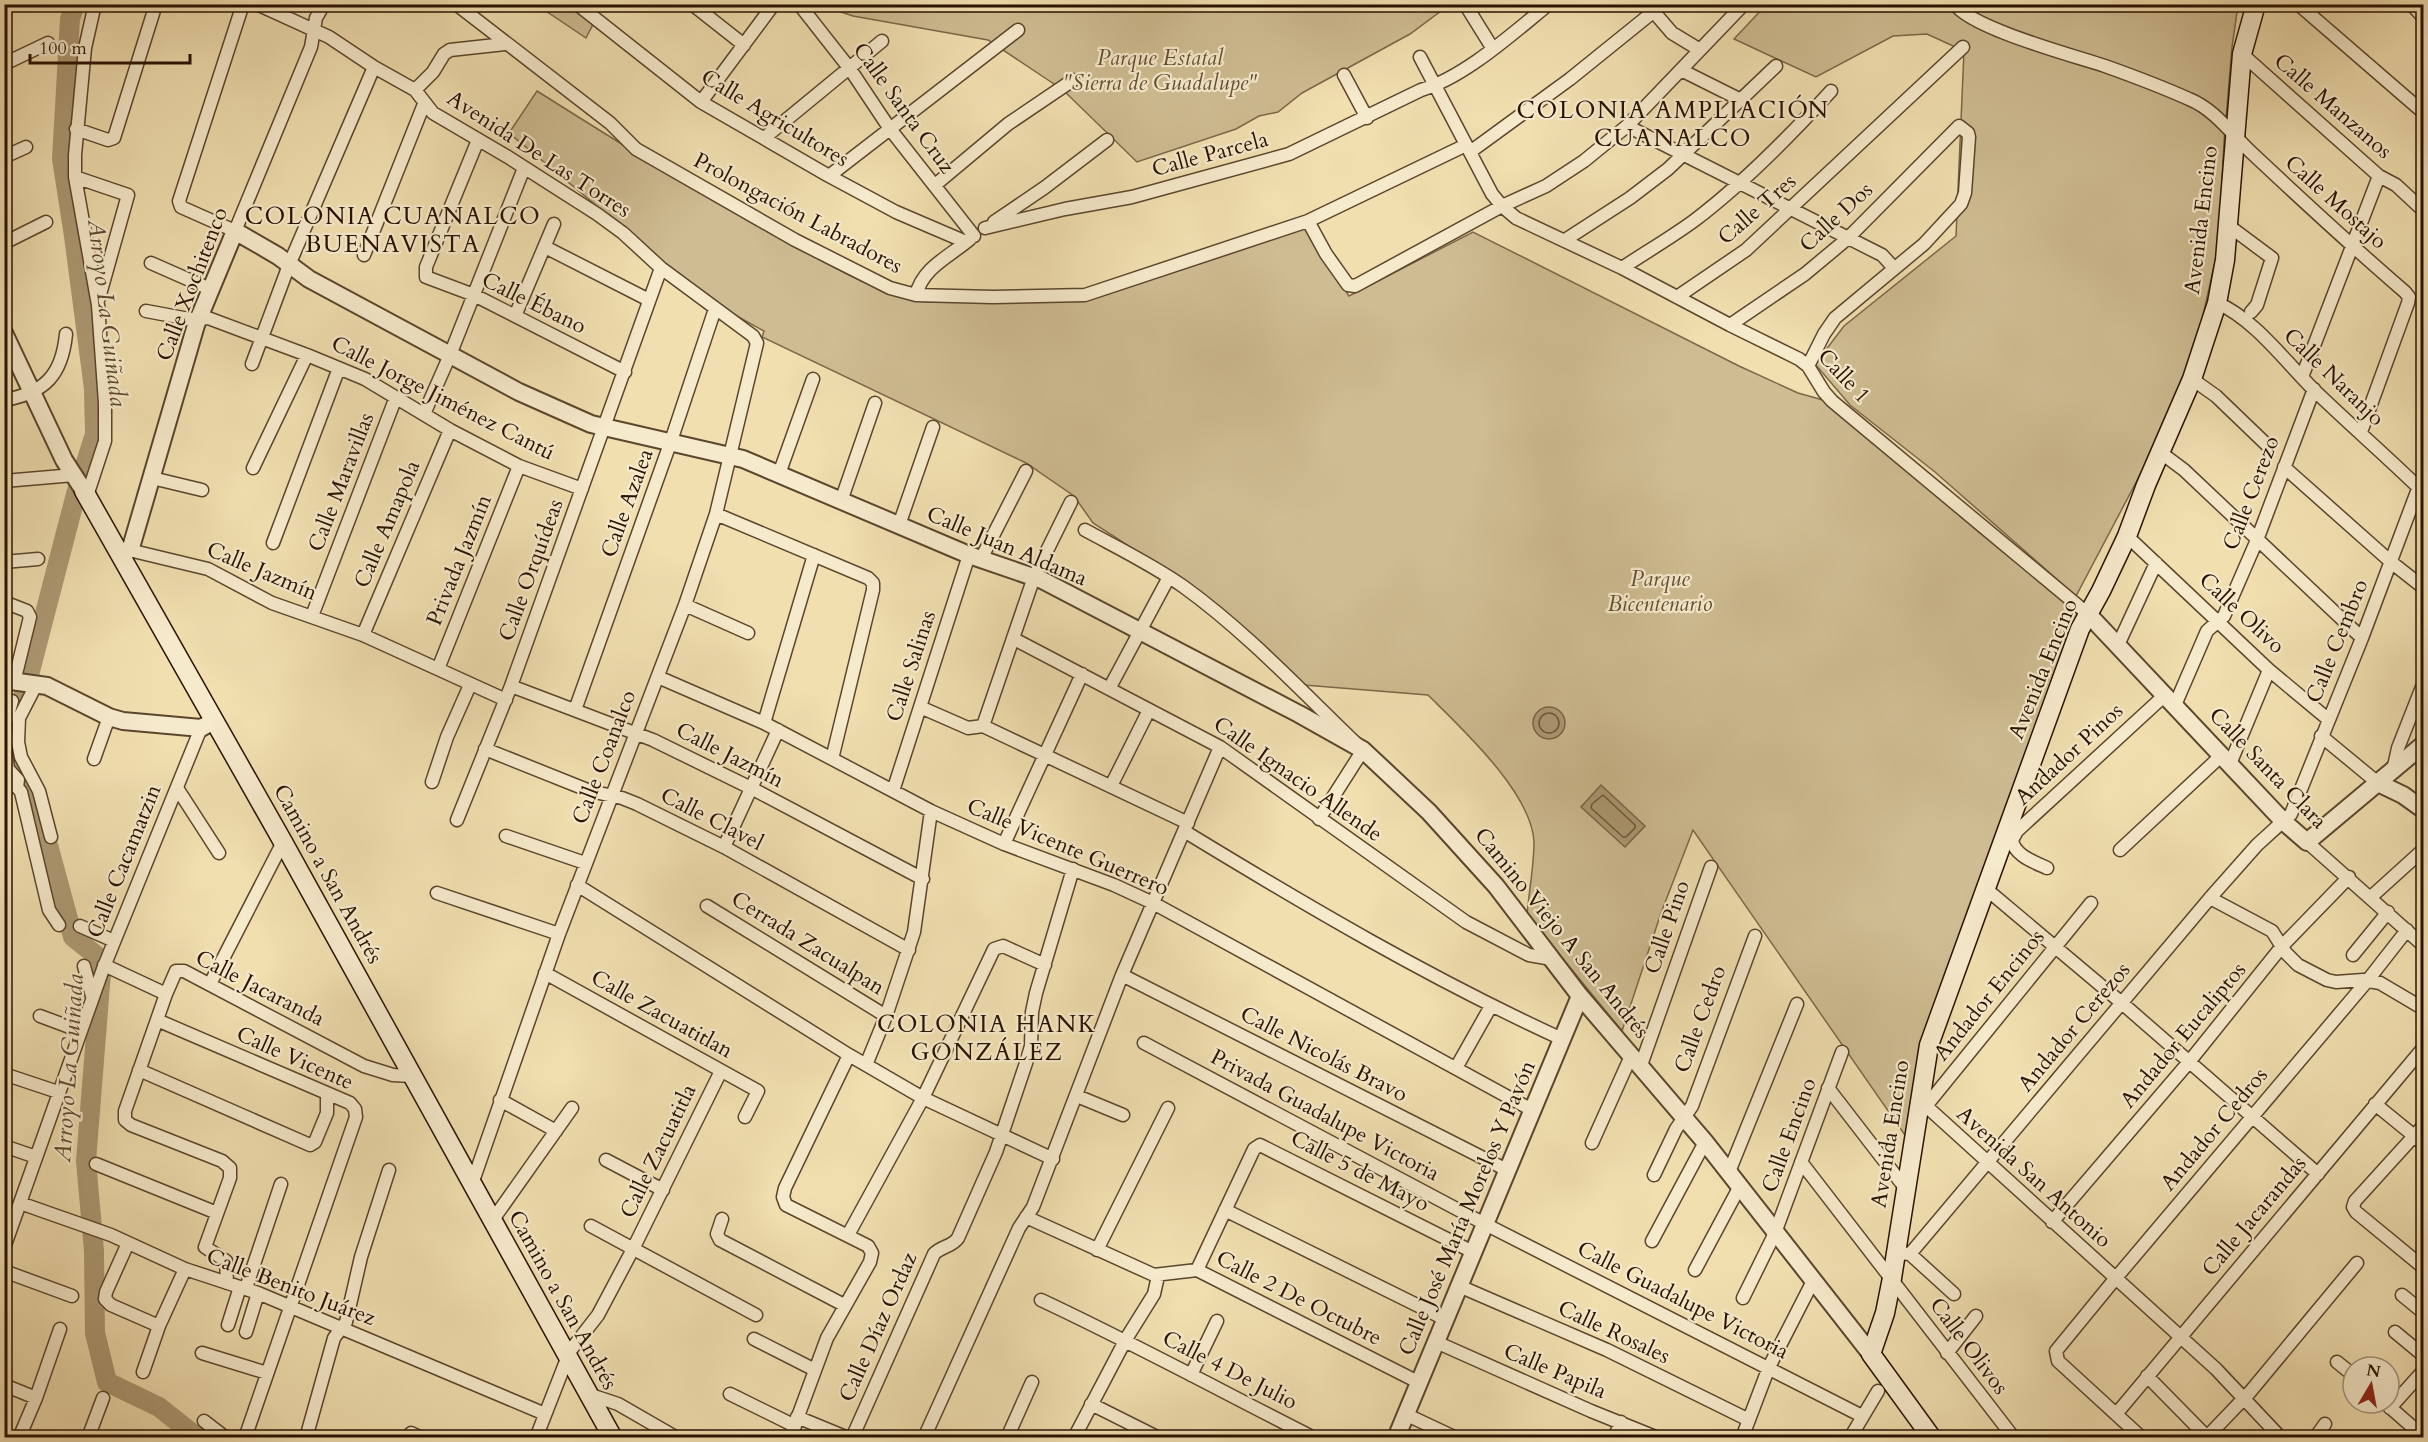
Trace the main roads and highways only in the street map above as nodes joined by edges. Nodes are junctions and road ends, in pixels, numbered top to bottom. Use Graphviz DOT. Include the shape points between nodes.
graph roads {
  1 [pos="2256,4"];
  2 [pos="80,485"];
  3 [pos="1870,1354"];
  4 [pos="613,1437"];
  5 [pos="1932,1437"];
  1 -- 3 [label="main road, Avenida Encino" via="2242,54 2226,260 2217,303 2192,379 2127,536 2080,629 2008,837 1985,888 1929,1045 1906,1189 1903,1253"];
  2 -- 4 [label="main road, Camino a San Andrés" via="125,553 208,724 283,842"];
  3 -- 5 [label="main road, Camino Viejo A San Andrés"];
}
